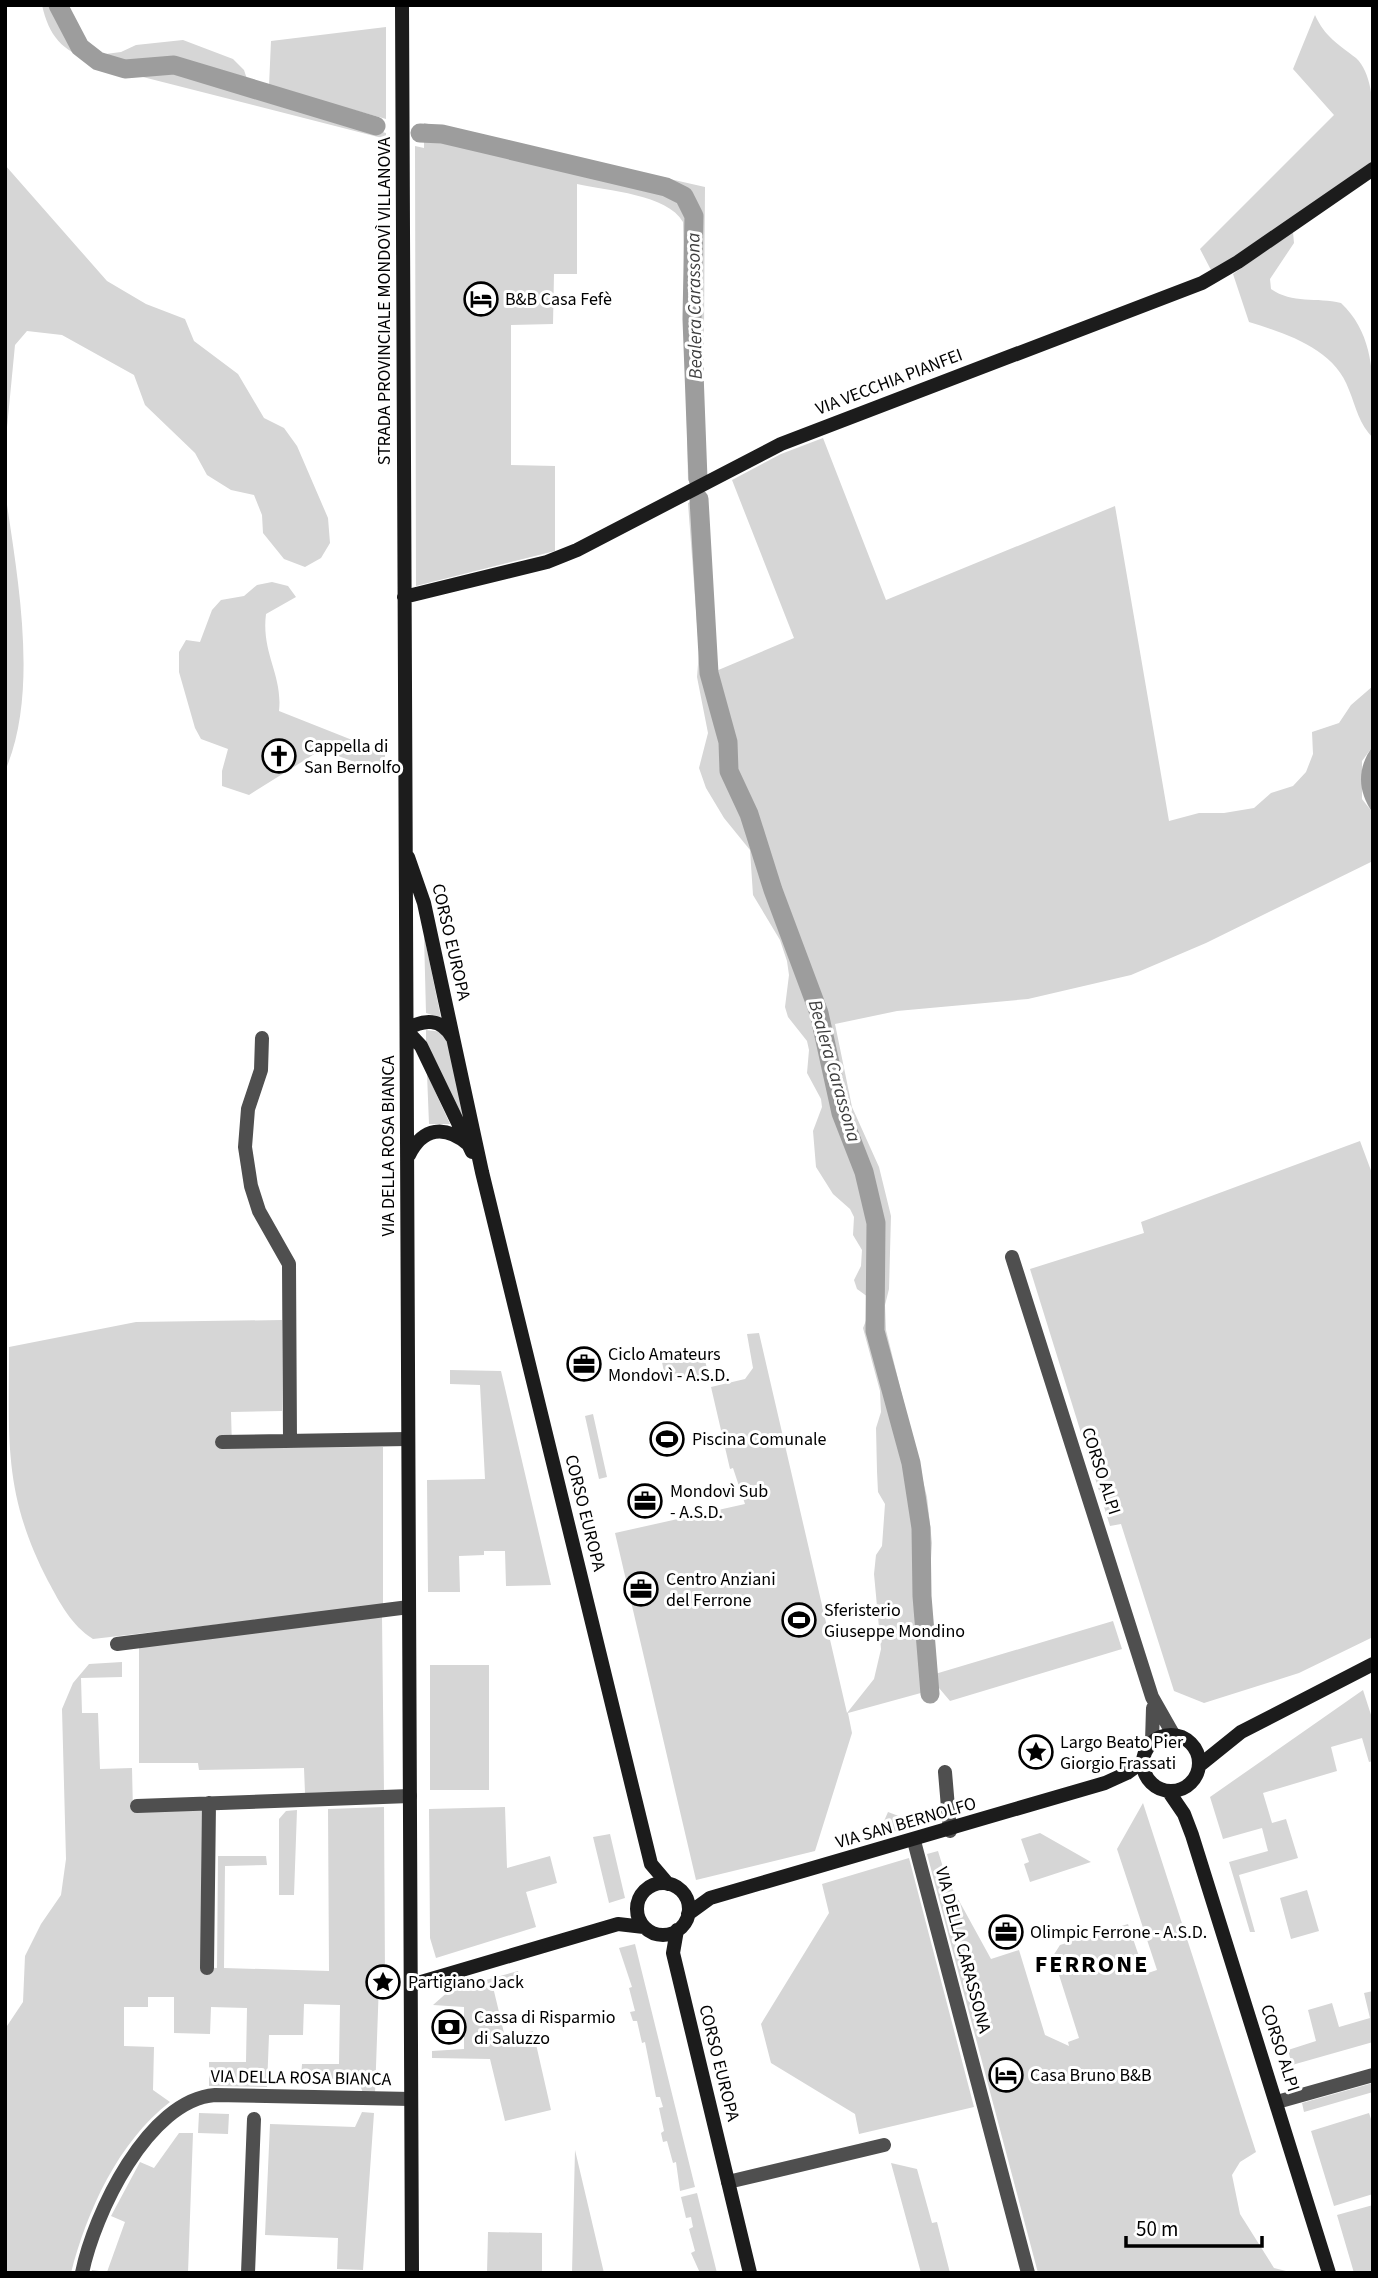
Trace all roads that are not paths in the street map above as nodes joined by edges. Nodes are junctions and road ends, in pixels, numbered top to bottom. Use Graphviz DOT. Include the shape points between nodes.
graph roads {
  1 [pos="402,5"];
  2 [pos="1373,169"];
  3 [pos="404,597"];
  4 [pos="405,853"];
  5 [pos="407,1030"];
  6 [pos="262,1038"];
  7 [pos="454,1041"];
  8 [pos="468,1144"];
  9 [pos="408,1156"];
  10 [pos="482,1172"];
  11 [pos="1012,1257"];
  12 [pos="408,1439"];
  13 [pos="290,1441"];
  14 [pos="222,1442"];
  15 [pos="409,1607"];
  16 [pos="117,1644"];
  17 [pos="1373,1664"];
  18 [pos="1152,1697"];
  19 [pos="1241,1732"];
  20 [pos="1173,1734"];
  21 [pos="1152,1742"];
  22 [pos="1192,1744"];
  23 [pos="1142,1762"];
  24 [pos="1200,1765"];
  25 [pos="945,1772"];
  26 [pos="1111,1781"];
  27 [pos="1149,1783"];
  28 [pos="1190,1785"];
  29 [pos="1169,1792"];
  30 [pos="410,1796"];
  31 [pos="209,1803"];
  32 [pos="138,1806"];
  33 [pos="950,1831"];
  34 [pos="1192,1835"];
  35 [pos="914,1841"];
  36 [pos="651,1864"];
  37 [pos="667,1884"];
  38 [pos="646,1889"];
  39 [pos="683,1894"];
  40 [pos="710,1898"];
  41 [pos="637,1907"];
  42 [pos="688,1914"];
  43 [pos="618,1924"];
  44 [pos="644,1927"];
  45 [pos="677,1930"];
  46 [pos="657,1934"];
  47 [pos="673,1953"];
  48 [pos="207,1968"];
  49 [pos="411,1985"];
  50 [pos="1373,2075"];
  51 [pos="411,2099"];
  52 [pos="1277,2102"];
  53 [pos="254,2119"];
  54 [pos="884,2145"];
  55 [pos="728,2182"];
  56 [pos="82,2273"];
  57 [pos="248,2273"];
  58 [pos="412,2273"];
  59 [pos="750,2273"];
  60 [pos="1028,2273"];
  61 [pos="1329,2273"];
  1 -- 3 [label="street, STRADA PROVINCIALE MONDOVÌ VILLANOVA"];
  2 -- 3 [label="street, VIA VECCHIA PIANFEI" via="1202,283 781,443 577,551"];
  3 -- 4 [label="street, STRADA PROVINCIALE MONDOVÌ VILLANOVA"];
  4 -- 5 [label="street, VIA DELLA ROSA BIANCA"];
  4 -- 7 [label="street, CORSO EUROPA" via="419,885"];
  5 -- 7 [label="street, CORSO EUROPA" via="431,1021 445,1027"];
  5 -- 8 [label="street, CORSO EUROPA" via="421,1046"];
  5 -- 9 [label="street, VIA DELLA ROSA BIANCA"];
  6 -- 13 [label="street" via="261,1070 248,1109 245,1147 256,1205 289,1264"];
  7 -- 10 [label="street, CORSO EUROPA"];
  8 -- 9 [label="street" via="456,1134 434,1131 418,1140"];
  8 -- 10 [label="street, CORSO EUROPA"];
  9 -- 12 [label="street, VIA DELLA ROSA BIANCA"];
  10 -- 36 [label="street, CORSO EUROPA"];
  11 -- 18 [label="street, CORSO ALPI"];
  12 -- 13 [label="street"];
  12 -- 15 [label="street, VIA DELLA ROSA BIANCA"];
  13 -- 14 [label="street"];
  15 -- 16 [label="street"];
  15 -- 30 [label="street, VIA DELLA ROSA BIANCA"];
  17 -- 19 [label="street"];
  18 -- 20 [label="street, CORSO ALPI"];
  18 -- 21 [label="street, CORSO ALPI"];
  19 -- 22 [label="street"];
  19 -- 24 [label="street"];
  20 -- 21 [label="street"];
  20 -- 22 [label="street"];
  21 -- 23 [label="street"];
  22 -- 24 [label="street"];
  23 -- 26 [label="street, VIA SAN BERNOLFO"];
  23 -- 27 [label="street"];
  24 -- 28 [label="street"];
  25 -- 33 [label="street"];
  26 -- 27 [label="street, VIA SAN BERNOLFO"];
  26 -- 33 [label="street, VIA SAN BERNOLFO"];
  27 -- 29 [label="street, VIA SAN BERNOLFO"];
  28 -- 29 [label="street"];
  28 -- 34 [label="street, CORSO ALPI"];
  29 -- 34 [label="street, CORSO ALPI"];
  30 -- 31 [label="street"];
  30 -- 49 [label="street, VIA DELLA ROSA BIANCA"];
  31 -- 32 [label="street"];
  31 -- 48 [label="street"];
  33 -- 35 [label="street, VIA SAN BERNOLFO"];
  34 -- 52 [label="street, CORSO ALPI"];
  35 -- 40 [label="street, VIA SAN BERNOLFO"];
  35 -- 60 [label="street, VIA DELLA CARASSONA"];
  36 -- 37 [label="street, CORSO EUROPA"];
  36 -- 38 [label="street, CORSO EUROPA"];
  37 -- 38 [label="street"];
  37 -- 39 [label="street, CORSO EUROPA"];
  38 -- 41 [label="street, CORSO EUROPA"];
  39 -- 40 [label="street, VIA SAN BERNOLFO"];
  39 -- 42 [label="street"];
  40 -- 42 [label="street, VIA SAN BERNOLFO"];
  41 -- 43 [label="street"];
  41 -- 44 [label="street"];
  42 -- 45 [label="street, CORSO EUROPA"];
  43 -- 44 [label="street"];
  43 -- 49 [label="street"];
  44 -- 46 [label="street, CORSO EUROPA"];
  45 -- 46 [label="street"];
  45 -- 47 [label="street, CORSO EUROPA"];
  46 -- 47 [label="street, CORSO EUROPA"];
  47 -- 55 [label="street, CORSO EUROPA"];
  49 -- 51 [label="street, VIA DELLA ROSA BIANCA"];
  50 -- 52 [label="street"];
  51 -- 56 [label="street, VIA DELLA ROSA BIANCA" via="215,2095 193,2099 160,2123 136,2152 103,2213"];
  51 -- 58 [label="street, VIA DELLA ROSA BIANCA"];
  52 -- 61 [label="street, CORSO ALPI"];
  53 -- 57 [label="street"];
  54 -- 55 [label="street"];
  55 -- 59 [label="street, CORSO EUROPA"];
}
